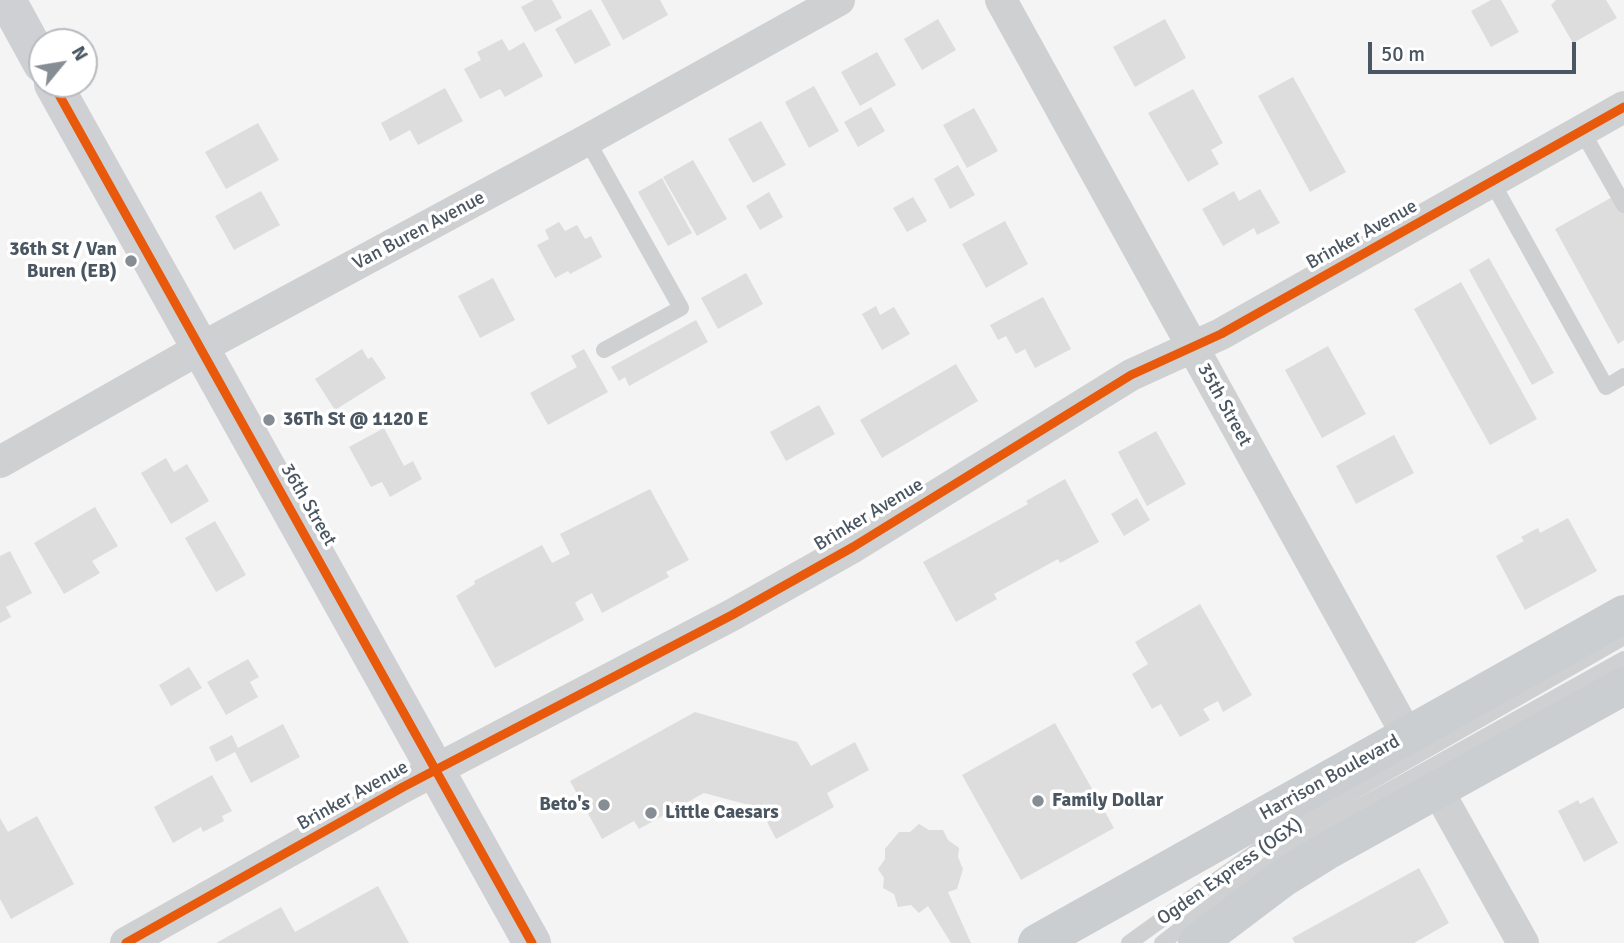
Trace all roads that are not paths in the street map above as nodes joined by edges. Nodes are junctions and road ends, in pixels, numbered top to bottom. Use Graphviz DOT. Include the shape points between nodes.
graph roads {
  1 [pos="7,0"];
  2 [pos="839,0"];
  3 [pos="1001,0"];
  4 [pos="28,38"];
  5 [pos="61,98"];
  6 [pos="1624,107"];
  7 [pos="1582,131"];
  8 [pos="587,140"];
  9 [pos="1492,182"];
  10 [pos="1624,205"];
  11 [pos="1191,346"];
  12 [pos="199,349"];
  13 [pos="604,350"];
  14 [pos="1624,376"];
  15 [pos="0,462"];
  16 [pos="1624,614"];
  17 [pos="1624,637"];
  18 [pos="1624,659"];
  19 [pos="1624,685"];
  20 [pos="1407,735"];
  21 [pos="437,770"];
  22 [pos="1437,789"];
  23 [pos="126,943"];
  24 [pos="533,943"];
  25 [pos="1037,943"];
  26 [pos="1129,943"];
  27 [pos="1163,943"];
  28 [pos="1197,943"];
  29 [pos="1523,943"];
  1 -- 4 [label="main road"];
  2 -- 8 [label="street, Van Buren Avenue"];
  3 -- 11 [label="street, 35th Street"];
  5 -- 12 [label="main road, 36th Street"];
  6 -- 7 [label="street, Brinker Avenue"];
  7 -- 9 [label="street, Brinker Avenue"];
  7 -- 10 [label="lane"];
  8 -- 12 [label="street, Van Buren Avenue"];
  8 -- 13 [label="lane" via="681,308"];
  9 -- 11 [label="street, Brinker Avenue" via="1221,334"];
  9 -- 14 [label="lane" via="1606,387"];
  11 -- 20 [label="street, 35th Street"];
  11 -- 21 [label="street, Brinker Avenue" via="1130,376 853,547"];
  12 -- 15 [label="street, Van Buren Avenue"];
  12 -- 21 [label="main road, 36th Street"];
  16 -- 20 [label="main road, Harrison Boulevard"];
  17 -- 26 [label="lane, Ogden Express (OGX)" via="1283,832"];
  18 -- 27 [label="lane, Ogden Express (OGX)" via="1318,830"];
  19 -- 22 [label="main road"];
  20 -- 25 [label="main road, Harrison Boulevard"];
  21 -- 23 [label="street, Brinker Avenue"];
  21 -- 24 [label="main road, 36th Street"];
  22 -- 28 [label="main road" via="1283,878"];
  22 -- 29 [label="street"];
}
